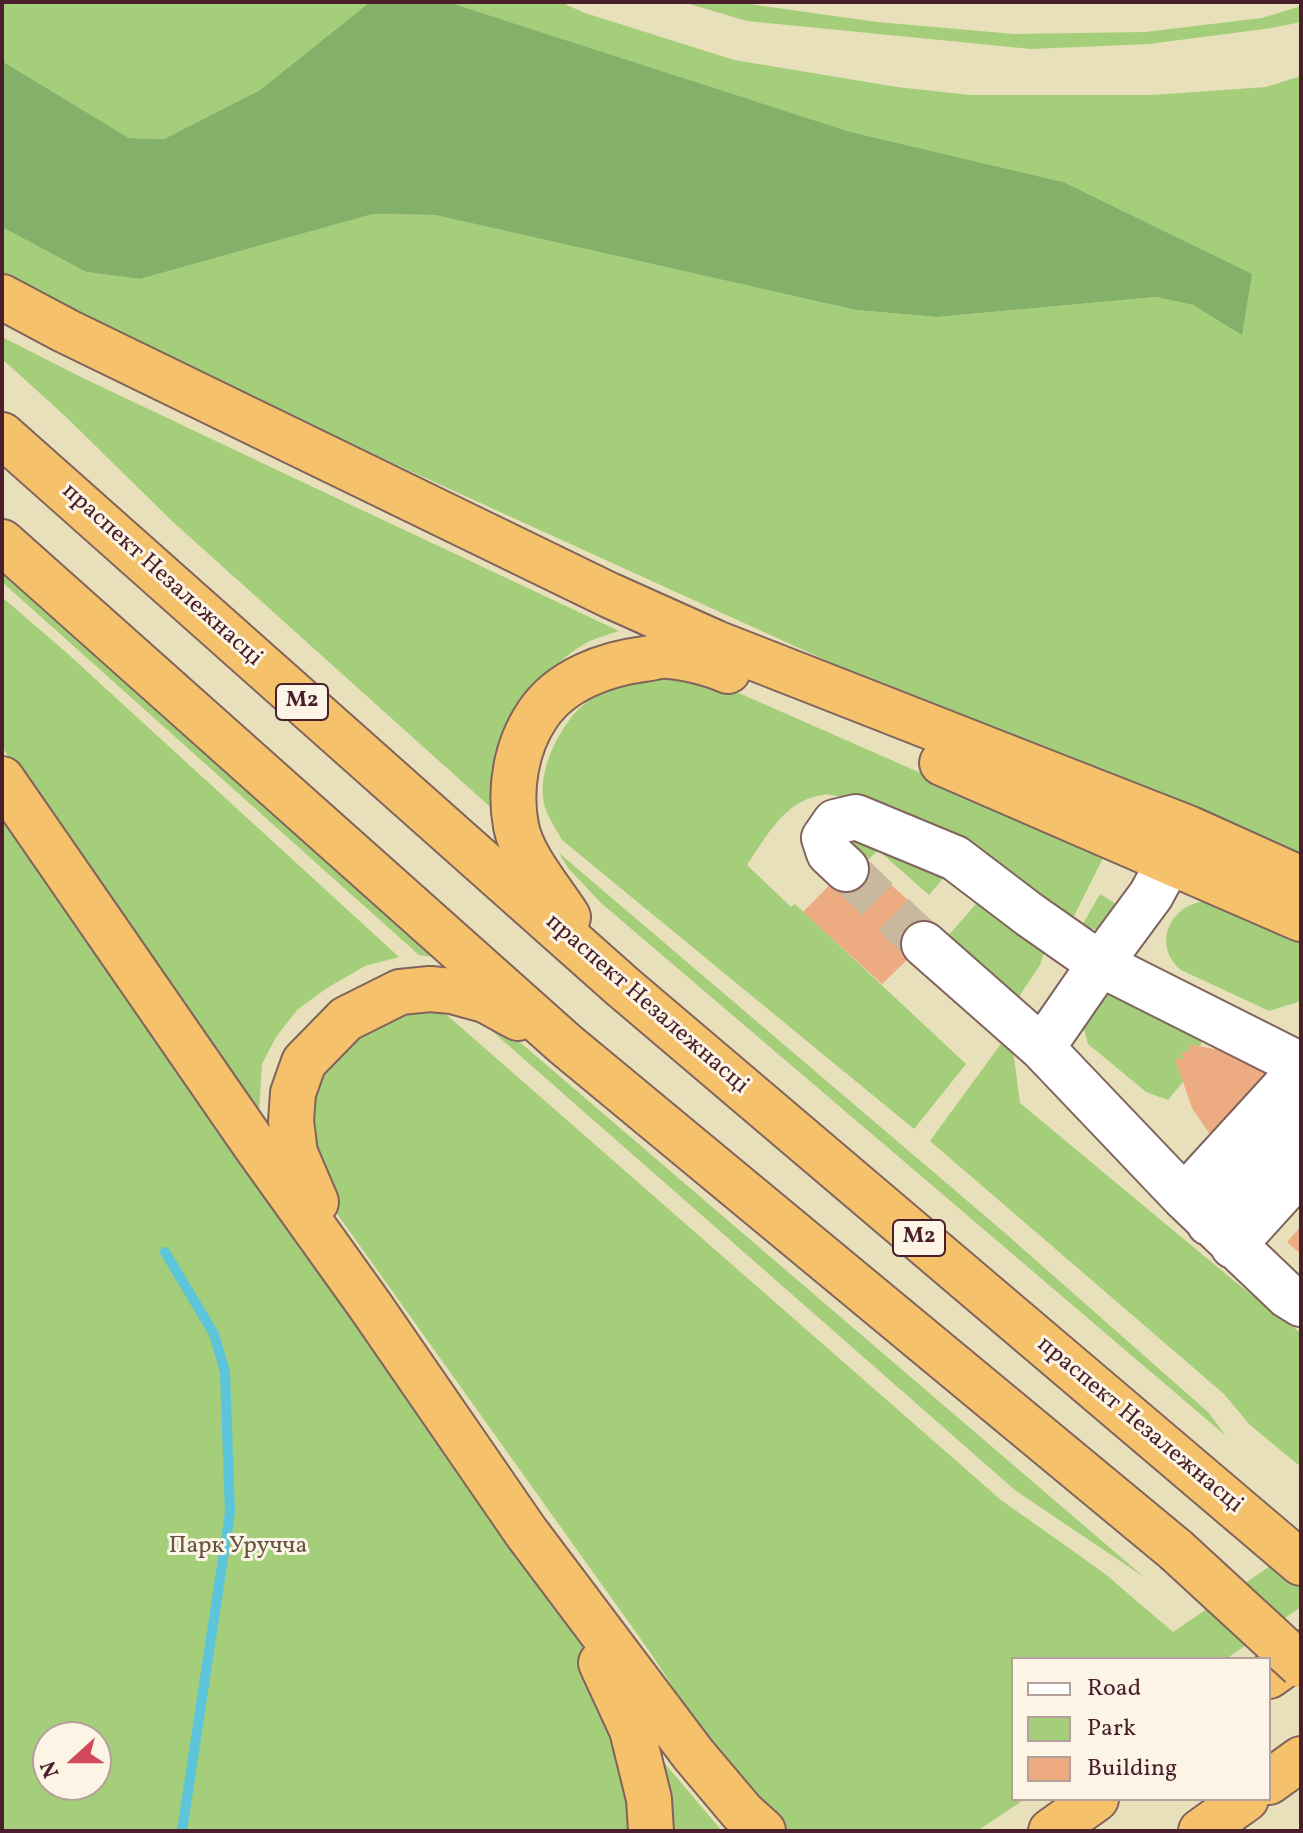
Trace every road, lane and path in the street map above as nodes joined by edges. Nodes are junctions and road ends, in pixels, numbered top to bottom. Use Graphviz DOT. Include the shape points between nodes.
graph roads {
  1 [pos="2,297"];
  2 [pos="2,435"];
  3 [pos="2,542"];
  4 [pos="2,779"];
  5 [pos="1179,844"];
  6 [pos="846,869"];
  7 [pos="1301,879"];
  8 [pos="1301,919"];
  9 [pos="924,944"];
  10 [pos="1100,964"];
  11 [pos="603,969"];
  12 [pos="565,1044"];
  13 [pos="1042,1048"];
  14 [pos="1301,1067"];
  15 [pos="1301,1120"];
  16 [pos="1301,1171"];
  17 [pos="1209,1222"];
  18 [pos="1301,1304"];
  19 [pos="371,1307"];
  20 [pos="526,1532"];
  21 [pos="1301,1563"];
  22 [pos="1301,1653"];
  23 [pos="1301,1665"];
  24 [pos="1271,1675"];
  25 [pos="1301,1759"];
  26 [pos="1271,1781"];
  27 [pos="1093,1801"];
  28 [pos="1243,1801"];
  29 [pos="1051,1830"];
  30 [pos="651,1831"];
  31 [pos="763,1831"];
  32 [pos="1201,1831"];
  1 -- 5 [label="highway" via="609,595"];
  2 -- 11 [label="highway, праспект Незалежнасці / М2"];
  3 -- 12 [label="highway"];
  4 -- 19 [label="highway"];
  5 -- 7 [label="highway"];
  5 -- 8 [label="highway"];
  5 -- 10 [label="lane" via="1151,895"];
  5 -- 11 [label="highway" via="716,666 667,656 609,665 583,676 538,714 516,765 514,791 516,827 524,850"];
  6 -- 10 [label="lane" via="829,853 824,838 835,822 856,817 955,858"];
  9 -- 13 [label="lane"];
  10 -- 13 [label="lane"];
  10 -- 14 [label="lane"];
  11 -- 21 [label="highway, праспект Незалежнасці / М2"];
  12 -- 19 [label="highway" via="485,1000 430,989 400,992 346,1019 304,1062 293,1093 295,1153"];
  12 -- 23 [label="highway, bridge" via="1176,1550"];
  13 -- 17 [label="lane"];
  14 -- 17 [label="lane"];
  15 -- 17 [label="lane"];
  16 -- 17 [label="lane"];
  17 -- 18 [label="lane"];
  19 -- 20 [label="highway"];
  20 -- 30 [label="highway" via="592,1642 632,1730"];
  20 -- 31 [label="highway" via="693,1754"];
  22 -- 24 [label="highway"];
  25 -- 26 [label="highway"];
  27 -- 29 [label="highway"];
  28 -- 32 [label="highway"];
}
